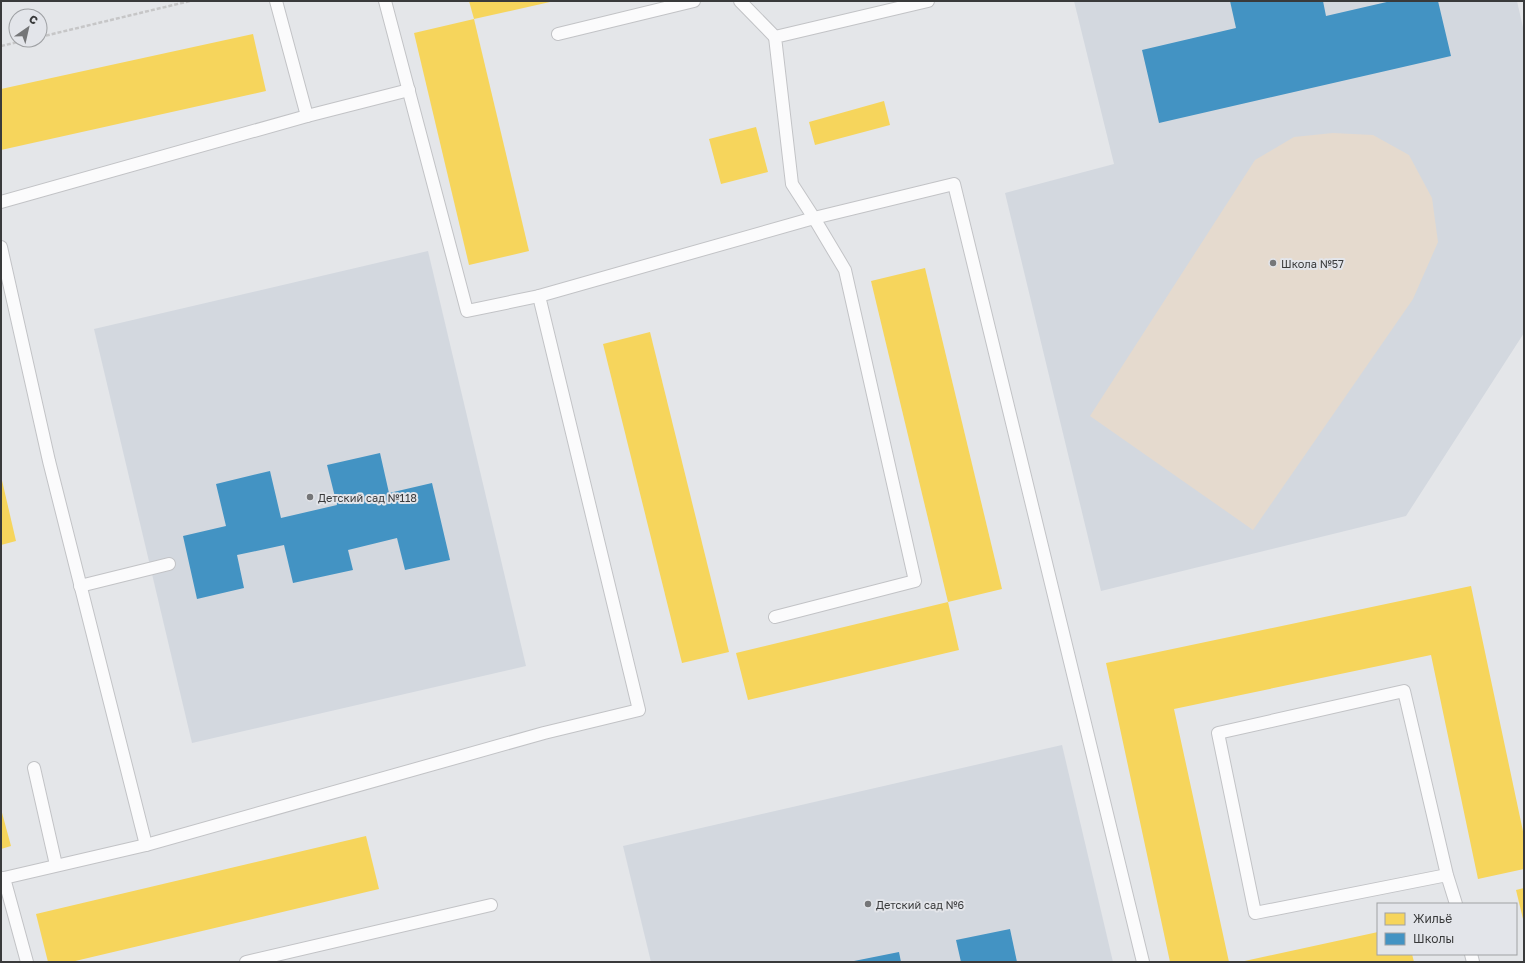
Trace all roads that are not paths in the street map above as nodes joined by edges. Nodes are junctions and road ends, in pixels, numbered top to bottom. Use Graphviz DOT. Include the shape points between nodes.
graph roads {
  1 [pos="276,1"];
  2 [pos="386,1"];
  3 [pos="694,1"];
  4 [pos="740,1"];
  5 [pos="928,1"];
  6 [pos="558,34"];
  7 [pos="775,37"];
  8 [pos="409,90"];
  9 [pos="307,116"];
  10 [pos="1,202"];
  11 [pos="814,218"];
  12 [pos="1,247"];
  13 [pos="539,296"];
  14 [pos="169,564"];
  15 [pos="80,586"];
  16 [pos="775,617"];
  17 [pos="34,768"];
  18 [pos="146,845"];
  19 [pos="56,866"];
  20 [pos="1447,875"];
  21 [pos="3,878"];
  22 [pos="1456,903"];
  23 [pos="491,905"];
  24 [pos="27,962"];
  25 [pos="246,962"];
  26 [pos="1143,962"];
  1 -- 9 [label="lane"];
  2 -- 8 [label="lane"];
  3 -- 6 [label="lane"];
  4 -- 7 [label="lane"];
  5 -- 7 [label="lane"];
  7 -- 11 [label="lane" via="792,184"];
  8 -- 9 [label="lane"];
  8 -- 13 [label="lane" via="467,311"];
  9 -- 10 [label="lane"];
  11 -- 13 [label="lane"];
  11 -- 16 [label="lane" via="844,270 915,581"];
  11 -- 26 [label="lane" via="954,184"];
  12 -- 15 [label="lane"];
  13 -- 18 [label="lane" via="639,710 544,733"];
  14 -- 15 [label="lane"];
  15 -- 18 [label="lane"];
  17 -- 19 [label="lane"];
  18 -- 19 [label="lane"];
  19 -- 21 [label="lane"];
  20 -- 20 [label="lane" via="1404,691 1218,733 1255,913"];
  20 -- 22 [label="lane"];
  21 -- 24 [label="lane"];
  23 -- 25 [label="lane"];
}
